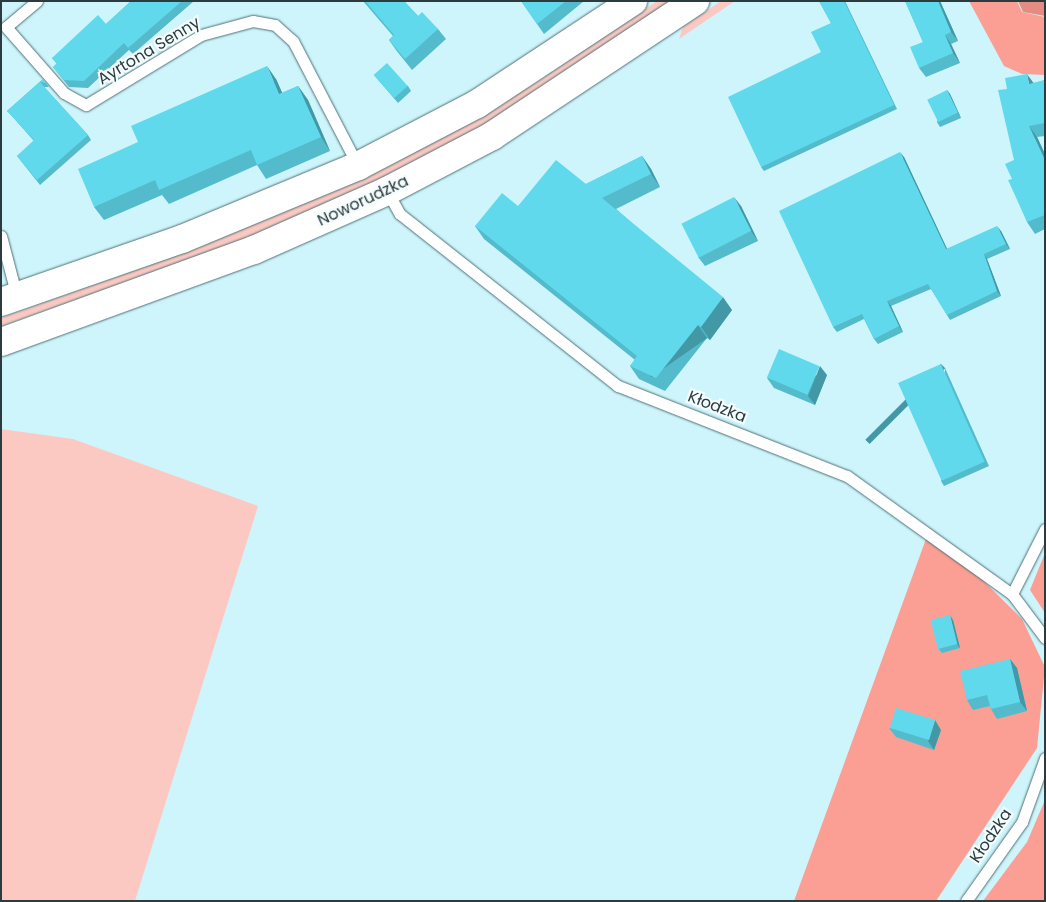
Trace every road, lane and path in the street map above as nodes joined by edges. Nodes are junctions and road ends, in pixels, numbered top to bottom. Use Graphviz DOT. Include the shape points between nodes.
graph roads {
  1 [pos="37,1"];
  2 [pos="633,1"];
  3 [pos="695,1"];
  4 [pos="358,166"];
  5 [pos="387,191"];
  6 [pos="1,236"];
  7 [pos="9,300"];
  8 [pos="1,342"];
  9 [pos="1045,529"];
  10 [pos="1012,594"];
  11 [pos="1045,638"];
  12 [pos="1045,758"];
  13 [pos="966,901"];
  1 -- 4 [label="lane, Ayrtona Senny" via="6,27 64,93 86,105 201,36 253,21 275,25 297,47"];
  2 -- 4 [label="main road, Noworudzka" via="477,104"];
  3 -- 5 [label="main road, Noworudzka" via="492,136"];
  4 -- 7 [label="main road, Noworudzka" via="182,239"];
  5 -- 8 [label="main road, Noworudzka" via="254,250"];
  5 -- 10 [label="lane, Kłodzka" via="400,214 618,386 847,476"];
  6 -- 7 [label="lane"];
  9 -- 10 [label="lane"];
  10 -- 11 [label="lane, Kłodzka"];
  12 -- 13 [label="lane, Kłodzka" via="1022,822"];
}
